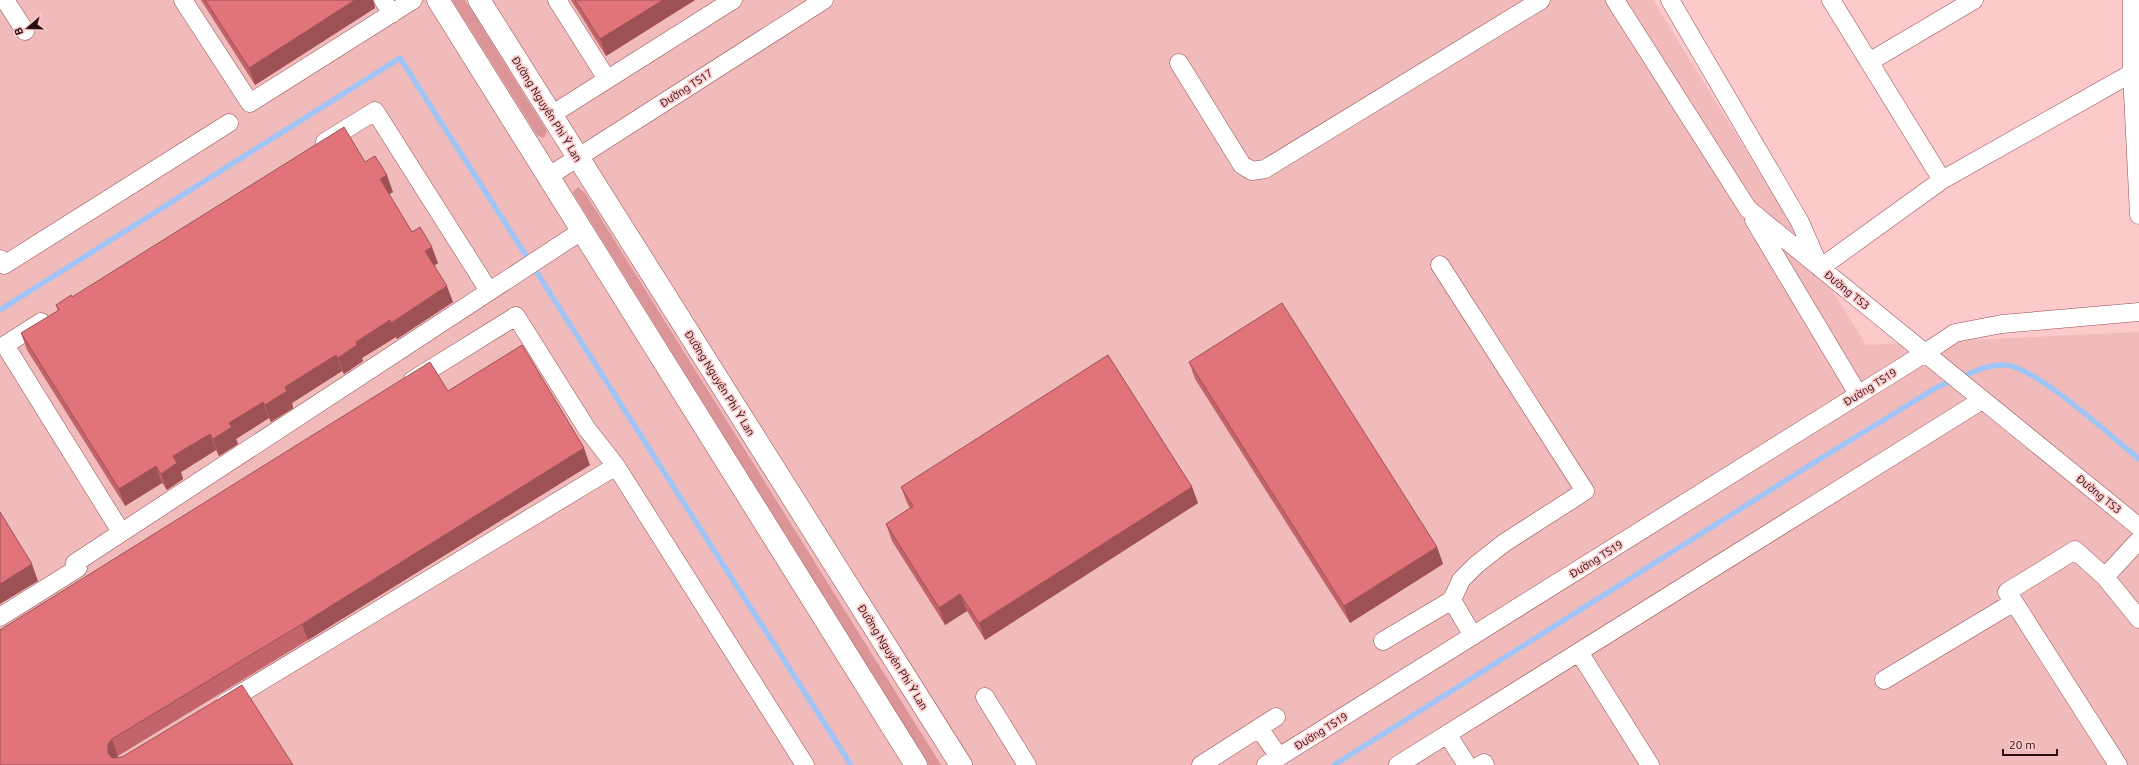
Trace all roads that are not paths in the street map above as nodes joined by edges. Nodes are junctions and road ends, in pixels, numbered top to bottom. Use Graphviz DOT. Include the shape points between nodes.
graph roads {
  1 [pos="5,0"];
  2 [pos="184,0"];
  3 [pos="413,0"];
  4 [pos="438,0"];
  5 [pos="479,0"];
  6 [pos="557,0"];
  7 [pos="733,0"];
  8 [pos="824,0"];
  9 [pos="1542,0"];
  10 [pos="1615,0"];
  11 [pos="1670,0"];
  12 [pos="1831,0"];
  13 [pos="1974,0"];
  14 [pos="2132,0"];
  15 [pos="387,7"];
  16 [pos="25,31"];
  17 [pos="1869,62"];
  18 [pos="1178,63"];
  19 [pos="2132,73"];
  20 [pos="607,79"];
  21 [pos="2136,104"];
  22 [pos="550,115"];
  23 [pos="229,123"];
  24 [pos="308,153"];
  25 [pos="577,157"];
  26 [pos="549,176"];
  27 [pos="1942,180"];
  28 [pos="1748,209"];
  29 [pos="2139,215"];
  30 [pos="583,230"];
  31 [pos="0,259"];
  32 [pos="1440,265"];
  33 [pos="1820,268"];
  34 [pos="489,291"];
  35 [pos="59,311"];
  36 [pos="2139,312"];
  37 [pos="1925,353"];
  38 [pos="402,387"];
  39 [pos="1858,394"];
  40 [pos="1982,400"];
  41 [pos="616,466"];
  42 [pos="2139,527"];
  43 [pos="121,532"];
  44 [pos="2139,540"];
  45 [pos="2106,577"];
  46 [pos="1452,600"];
  47 [pos="2014,602"];
  48 [pos="0,617"];
  49 [pos="2139,619"];
  50 [pos="1473,636"];
  51 [pos="1383,641"];
  52 [pos="1579,652"];
  53 [pos="1884,680"];
  54 [pos="985,697"];
  55 [pos="208,713"];
  56 [pos="1276,717"];
  57 [pos="1259,728"];
  58 [pos="1447,734"];
  59 [pos="1273,761"];
  60 [pos="805,765"];
  61 [pos="916,765"];
  62 [pos="961,765"];
  63 [pos="1027,765"];
  64 [pos="1201,765"];
  65 [pos="1398,765"];
  66 [pos="1467,765"];
  67 [pos="1480,765"];
  68 [pos="1485,765"];
  69 [pos="1650,765"];
  70 [pos="2118,765"];
  1 -- 16 [label="street"];
  2 -- 15 [label="street" via="250,104"];
  3 -- 15 [label="street"];
  4 -- 26 [label="main road"];
  5 -- 22 [label="main road, Đường Nguyên Phi Ỷ Lan"];
  6 -- 20 [label="street"];
  7 -- 20 [label="street"];
  8 -- 25 [label="street, Đường TS17"];
  9 -- 18 [label="street" via="1265,169 1252,171 1242,165"];
  10 -- 28 [label="street, Đường TS3"];
  11 -- 33 [label="street" via="1800,222"];
  12 -- 17 [label="street"];
  13 -- 17 [label="street"];
  14 -- 19 [label="street"];
  17 -- 27 [label="street"];
  19 -- 21 [label="street"];
  19 -- 27 [label="street"];
  20 -- 22 [label="street"];
  21 -- 29 [label="street"];
  22 -- 25 [label="main road, Đường Nguyên Phi Ỷ Lan"];
  23 -- 31 [label="street" via="4,265"];
  24 -- 34 [label="street" via="375,110"];
  25 -- 26 [label="street, Đường TS17"];
  25 -- 62 [label="main road, Đường Nguyên Phi Ỷ Lan"];
  26 -- 30 [label="main road"];
  27 -- 33 [label="street"];
  28 -- 33 [label="street, Đường TS3"];
  28 -- 39 [label="street"];
  30 -- 34 [label="street"];
  30 -- 61 [label="main road"];
  32 -- 46 [label="street" via="1584,491 1504,543 1476,565 1461,580"];
  33 -- 37 [label="street, Đường TS3"];
  34 -- 43 [label="street"];
  35 -- 43 [label="street" via="5,345"];
  36 -- 37 [label="street, Đường TS19" via="2002,324 1955,333"];
  37 -- 39 [label="street, Đường TS19"];
  37 -- 40 [label="street, Đường TS3"];
  38 -- 41 [label="street" via="516,316 587,428"];
  39 -- 50 [label="street, Đường TS19"];
  40 -- 42 [label="street, Đường TS3"];
  40 -- 52 [label="street"];
  41 -- 55 [label="street"];
  41 -- 60 [label="street"];
  43 -- 48 [label="street" via="75,563 78,568"];
  44 -- 45 [label="street"];
  45 -- 47 [label="street" via="2075,550 2007,592"];
  45 -- 49 [label="street"];
  46 -- 50 [label="street"];
  46 -- 51 [label="street"];
  47 -- 53 [label="street"];
  47 -- 70 [label="street"];
  50 -- 59 [label="street, Đường TS19"];
  52 -- 58 [label="street"];
  52 -- 69 [label="street"];
  54 -- 63 [label="street"];
  56 -- 57 [label="street"];
  57 -- 59 [label="street"];
  57 -- 64 [label="street"];
  58 -- 65 [label="street"];
  58 -- 66 [label="street"];
  67 -- 68 [label="street"];
}
